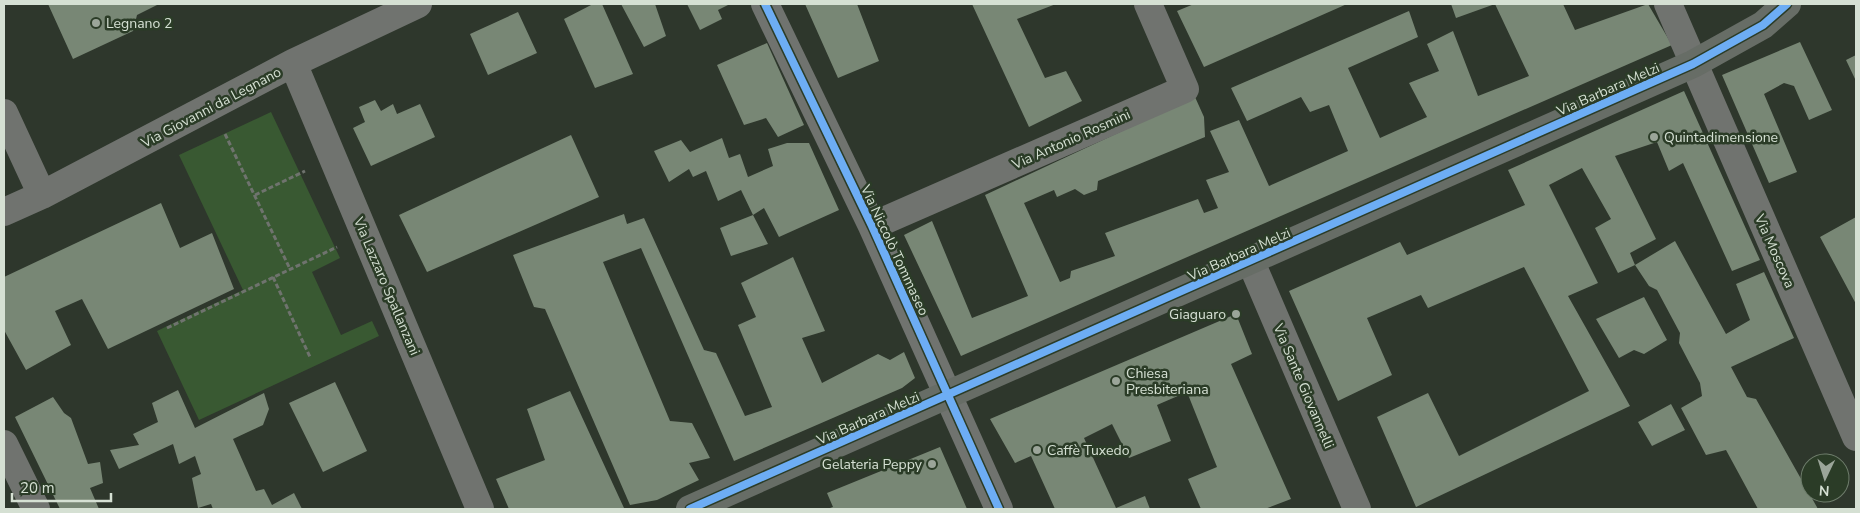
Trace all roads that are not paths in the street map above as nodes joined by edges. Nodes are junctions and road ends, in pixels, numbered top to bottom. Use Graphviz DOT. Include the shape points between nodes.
graph roads {
  1 [pos="418,4"];
  2 [pos="766,4"];
  3 [pos="1148,4"];
  4 [pos="1668,4"];
  5 [pos="1787,4"];
  6 [pos="293,64"];
  7 [pos="1693,64"];
  8 [pos="4,113"];
  9 [pos="42,195"];
  10 [pos="4,212"];
  11 [pos="872,226"];
  12 [pos="1251,262"];
  13 [pos="947,396"];
  14 [pos="1856,437"];
  15 [pos="4,444"];
  16 [pos="36,509"];
  17 [pos="480,509"];
  18 [pos="690,509"];
  19 [pos="999,509"];
  20 [pos="1357,509"];
  1 -- 6 [label="street, Via Giovanni da Legnano"];
  2 -- 11 [label="street, Via Niccolò Tommaseo"];
  3 -- 11 [label="street, Via Antonio Rosmini" via="1186,89"];
  4 -- 7 [label="street, Via Moscova"];
  5 -- 7 [label="street, Via Barbara Melzi" via="1764,25"];
  6 -- 9 [label="street, Via Giovanni da Legnano"];
  6 -- 17 [label="street, Via Lazzaro Spallanzani"];
  7 -- 12 [label="street, Via Barbara Melzi"];
  7 -- 14 [label="street, Via Moscova"];
  8 -- 9 [label="street"];
  9 -- 10 [label="street, Via Giovanni da Legnano"];
  11 -- 13 [label="street, Via Niccolò Tommaseo"];
  12 -- 13 [label="street, Via Barbara Melzi"];
  12 -- 20 [label="street, Via Sante Giovannelli"];
  13 -- 18 [label="street, Via Barbara Melzi"];
  13 -- 19 [label="street, Via Niccolò Tommaseo"];
  15 -- 16 [label="street"];
}
